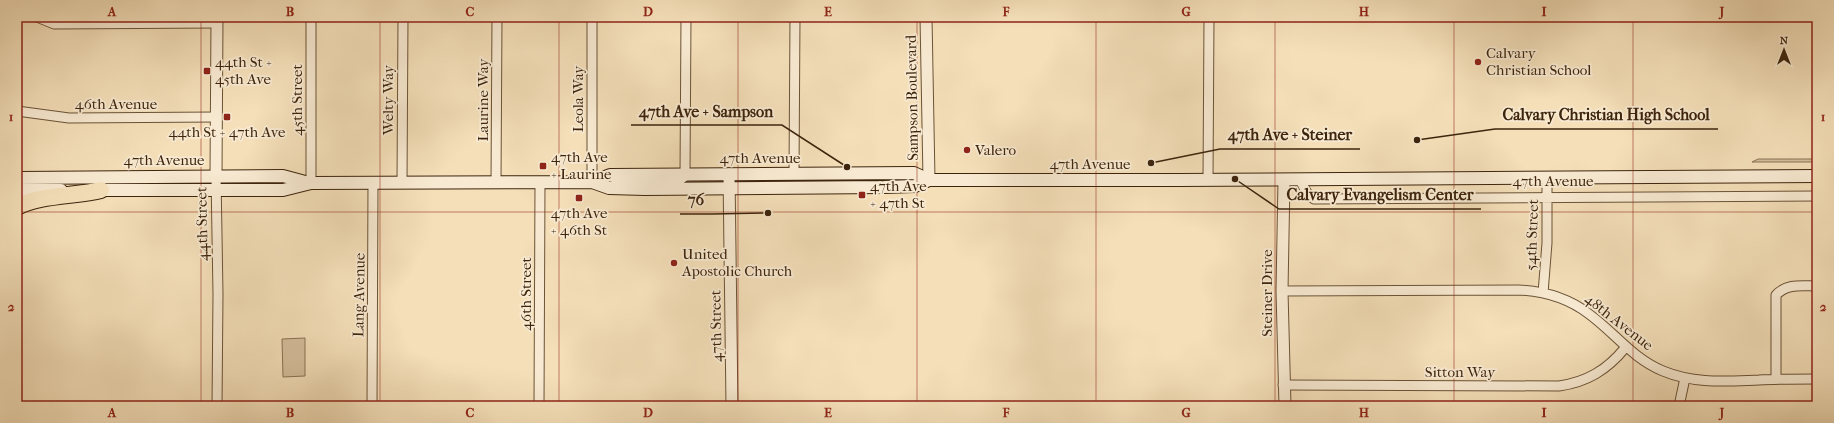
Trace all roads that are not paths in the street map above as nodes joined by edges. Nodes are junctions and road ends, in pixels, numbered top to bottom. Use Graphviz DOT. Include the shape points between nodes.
graph roads {
  1 [pos="37,17"];
  2 [pos="311,17"];
  3 [pos="403,17"];
  4 [pos="497,17"];
  5 [pos="592,17"];
  6 [pos="686,17"];
  7 [pos="795,17"];
  8 [pos="926,17"];
  9 [pos="1209,17"];
  10 [pos="217,20"];
  11 [pos="117,21"];
  12 [pos="17,111"];
  13 [pos="216,117"];
  14 [pos="729,174"];
  15 [pos="794,174"];
  16 [pos="685,175"];
  17 [pos="216,176"];
  18 [pos="1817,176"];
  19 [pos="17,178"];
  20 [pos="1547,178"];
  21 [pos="929,180"];
  22 [pos="1208,180"];
  23 [pos="1284,180"];
  24 [pos="1300,180"];
  25 [pos="592,182"];
  26 [pos="311,183"];
  27 [pos="373,183"];
  28 [pos="402,183"];
  29 [pos="496,183"];
  30 [pos="540,183"];
  31 [pos="609,188"];
  32 [pos="729,188"];
  33 [pos="216,189"];
  34 [pos="17,190"];
  35 [pos="101,190"];
  36 [pos="1817,196"];
  37 [pos="1547,197"];
  38 [pos="17,207"];
  39 [pos="1817,286"];
  40 [pos="1282,291"];
  41 [pos="1544,293"];
  42 [pos="1625,348"];
  43 [pos="1685,378"];
  44 [pos="1776,379"];
  45 [pos="1817,379"];
  46 [pos="1283,385"];
  47 [pos="217,406"];
  48 [pos="372,406"];
  49 [pos="539,406"];
  50 [pos="732,406"];
  51 [pos="1285,406"];
  52 [pos="1680,406"];
  1 -- 11 [label="street" via="54,24"];
  2 -- 26 [label="street, 45th Street"];
  3 -- 28 [label="street, Welty Way"];
  4 -- 29 [label="street, Laurine Way"];
  5 -- 25 [label="street, Leola Way"];
  6 -- 16 [label="street"];
  7 -- 15 [label="street"];
  8 -- 21 [label="street, Sampson Boulevard"];
  9 -- 22 [label="street"];
  10 -- 11 [label="street"];
  10 -- 13 [label="street, 44th Street"];
  12 -- 13 [label="street, 46th Avenue" via="69,118"];
  13 -- 17 [label="street, 44th Street"];
  14 -- 15 [label="main road, 47th Avenue"];
  14 -- 16 [label="main road, 47th Avenue"];
  14 -- 32 [label="street, 47th Street"];
  15 -- 21 [label="main road, 47th Avenue" via="914,173"];
  16 -- 25 [label="main road, 47th Avenue" via="610,175"];
  16 -- 31 [label="street" via="677,181 628,182"];
  17 -- 19 [label="main road, 47th Avenue"];
  17 -- 26 [label="main road, 47th Avenue" via="283,176"];
  17 -- 33 [label="street, 44th Street"];
  18 -- 20 [label="main road, 47th Avenue"];
  20 -- 24 [label="main road, 47th Avenue"];
  20 -- 37 [label="street, 54th Street"];
  21 -- 22 [label="main road, 47th Avenue"];
  21 -- 32 [label="main road, 47th Avenue" via="914,186"];
  22 -- 23 [label="main road, 47th Avenue"];
  23 -- 24 [label="main road, 47th Avenue"];
  23 -- 40 [label="street, Steiner Drive"];
  24 -- 37 [label="street, 47th Avenue" via="1307,193 1314,199"];
  25 -- 30 [label="main road, 47th Avenue"];
  25 -- 31 [label="main road, 47th Avenue"];
  26 -- 27 [label="main road, 47th Avenue"];
  26 -- 33 [label="main road, 47th Avenue" via="283,190"];
  27 -- 28 [label="main road, 47th Avenue"];
  27 -- 48 [label="street, Lang Avenue"];
  28 -- 29 [label="main road, 47th Avenue"];
  29 -- 30 [label="main road, 47th Avenue"];
  30 -- 49 [label="street, 46th Street"];
  31 -- 32 [label="main road, 47th Avenue"];
  32 -- 50 [label="street, 47th Street"];
  33 -- 35 [label="main road, 47th Avenue"];
  33 -- 47 [label="street, 44th Street"];
  34 -- 35 [label="main road, 47th Avenue"];
  35 -- 38 [label="highway" via="42,199"];
  36 -- 37 [label="street, 47th Avenue"];
  37 -- 41 [label="street, 54th Street"];
  39 -- 44 [label="street" via="1789,286 1782,288 1776,295"];
  40 -- 41 [label="street, 48th Avenue" via="1518,290"];
  40 -- 46 [label="street, Steiner Drive"];
  41 -- 42 [label="street, 48th Avenue" via="1582,309"];
  42 -- 43 [label="street, 48th Avenue" via="1654,367"];
  42 -- 46 [label="street, Sitton Way" via="1598,374 1579,382 1559,386"];
  43 -- 44 [label="street, 48th Avenue" via="1712,382"];
  43 -- 52 [label="street"];
  44 -- 45 [label="street, 48th Avenue"];
  46 -- 51 [label="street, Steiner Drive"];
}
